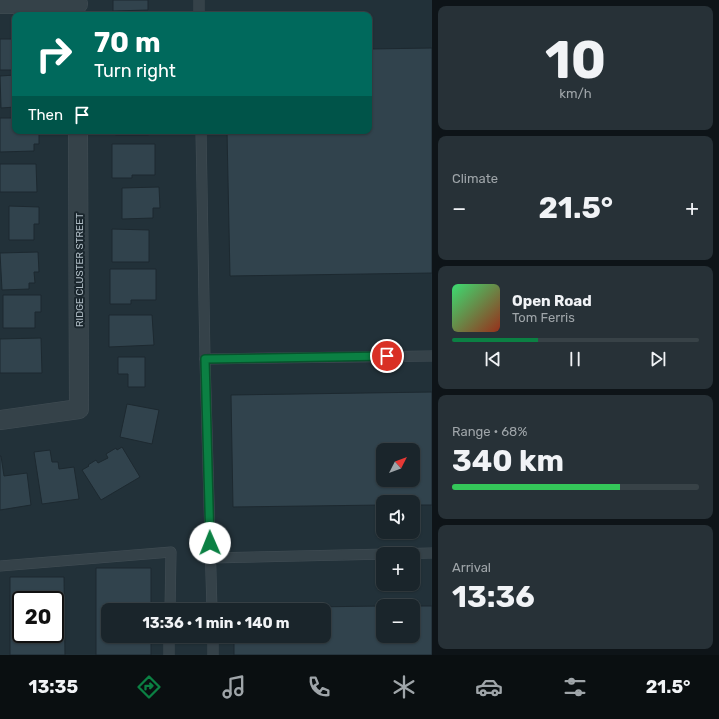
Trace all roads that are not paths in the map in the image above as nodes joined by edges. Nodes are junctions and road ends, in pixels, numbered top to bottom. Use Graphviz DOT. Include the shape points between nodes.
graph roads {
  1 [pos="199,0"];
  2 [pos="0,4"];
  3 [pos="78,6"];
  4 [pos="199,12"];
  5 [pos="78,134"];
  6 [pos="201,134"];
  7 [pos="432,356"];
  8 [pos="205,359"];
  9 [pos="0,420"];
  10 [pos="432,553"];
  11 [pos="210,558"];
  12 [pos="0,566"];
  13 [pos="170,603"];
  14 [pos="212,603"];
  15 [pos="169,643"];
  16 [pos="213,643"];
  17 [pos="169,655"];
  18 [pos="213,655"];
  1 -- 4 [label="lane"];
  2 -- 3 [label="street"];
  5 -- 9 [label="street, RIDGE CLUSTER STREET" via="79,409"];
  6 -- 8 [label="lane"];
  7 -- 8 [label="lane"];
  8 -- 11 [label="lane"];
  10 -- 11 [label="lane"];
  11 -- 14 [label="lane"];
  12 -- 13 [label="lane" via="171,552"];
  15 -- 17 [label="lane"];
  16 -- 18 [label="lane"];
}
